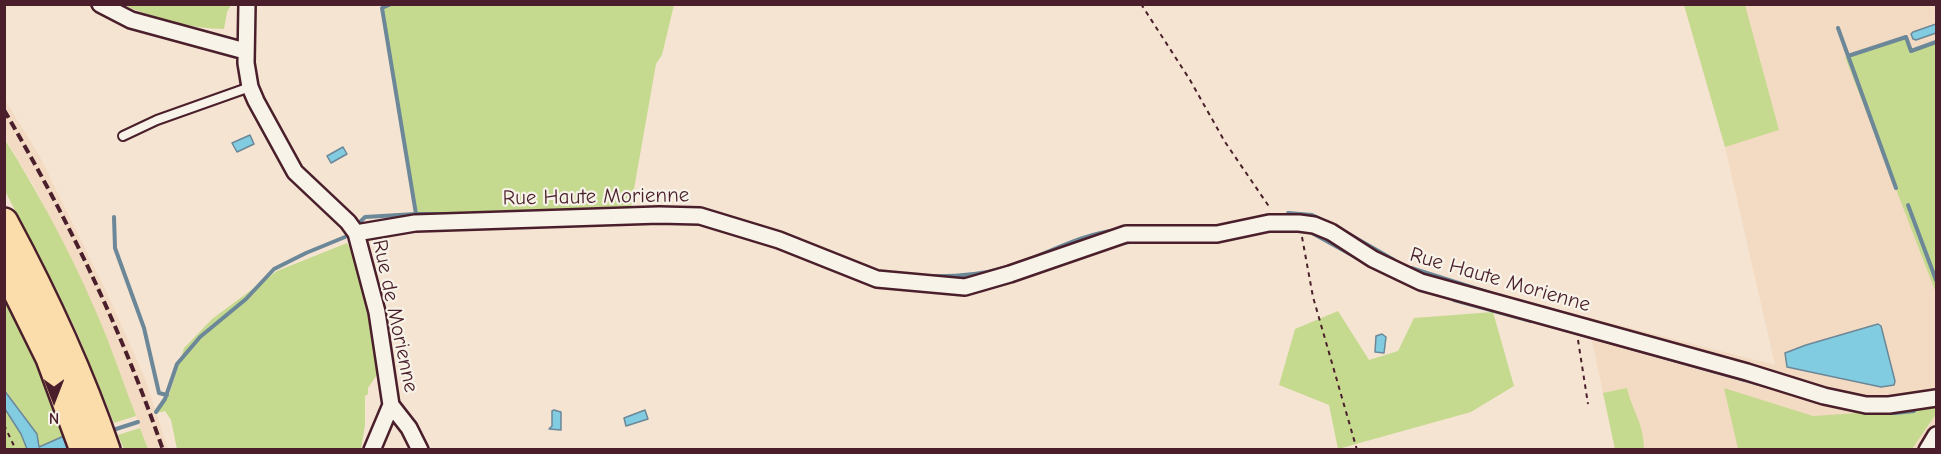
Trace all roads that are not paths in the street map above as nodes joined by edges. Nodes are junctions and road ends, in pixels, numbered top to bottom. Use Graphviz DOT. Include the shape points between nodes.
graph roads {
  1 [pos="100,4"];
  2 [pos="247,4"];
  3 [pos="245,51"];
  4 [pos="250,87"];
  5 [pos="123,136"];
  6 [pos="4,222"];
  7 [pos="356,233"];
  8 [pos="4,265"];
  9 [pos="1936,398"];
  10 [pos="391,405"];
  11 [pos="1936,435"];
  12 [pos="84,450"];
  13 [pos="106,450"];
  14 [pos="372,450"];
  15 [pos="420,450"];
  16 [pos="1927,450"];
  1 -- 3 [label="street" via="131,20"];
  2 -- 3 [label="street, Rue de Morienne"];
  3 -- 4 [label="street, Rue de Morienne"];
  4 -- 5 [label="lane"];
  4 -- 7 [label="street, Rue de Morienne" via="295,172"];
  6 -- 13 [label="highway" via="67,349"];
  7 -- 9 [label="street, Rue Haute Morienne" via="415,223 700,216 779,240 877,279 965,287 1126,234 1217,234 1269,223 1299,223 1331,232 1373,259 1421,282 1824,396 1866,405"];
  7 -- 10 [label="street, Rue de Morienne" via="377,312"];
  8 -- 12 [label="highway" via="50,358"];
  10 -- 14 [label="street"];
  10 -- 15 [label="street, Rue de Morienne"];
  11 -- 16 [label="street"];
}
